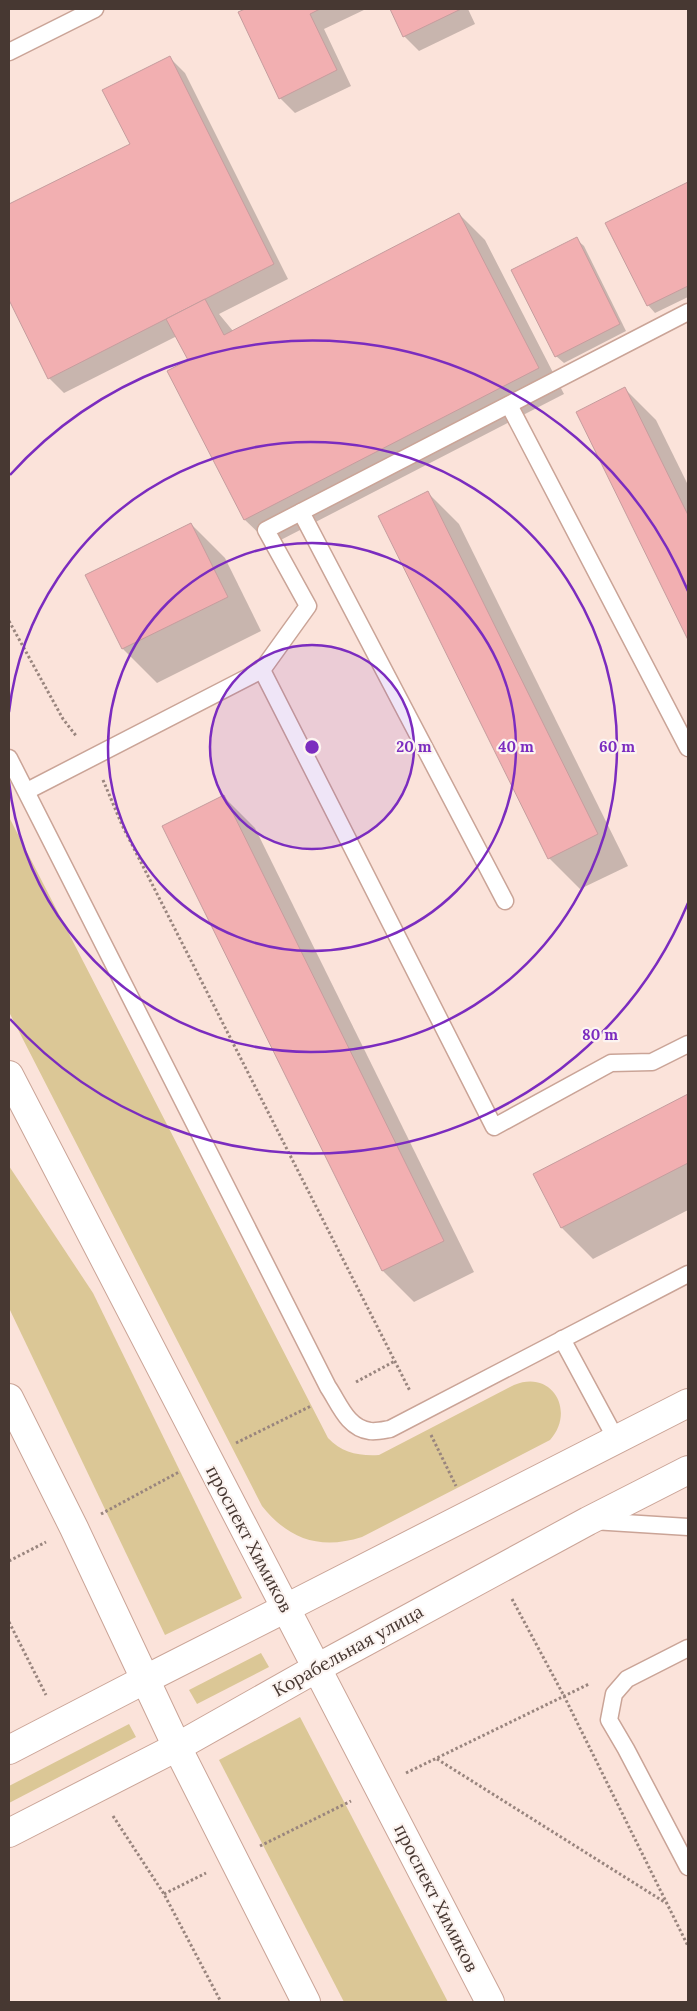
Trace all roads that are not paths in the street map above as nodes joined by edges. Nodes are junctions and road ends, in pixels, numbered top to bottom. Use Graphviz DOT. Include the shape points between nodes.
graph roads {
  1 [pos="95,9"];
  2 [pos="9,52"];
  3 [pos="688,312"];
  4 [pos="509,405"];
  5 [pos="300,512"];
  6 [pos="262,670"];
  7 [pos="688,748"];
  8 [pos="9,758"];
  9 [pos="27,791"];
  10 [pos="505,901"];
  11 [pos="688,1044"];
  12 [pos="9,1075"];
  13 [pos="688,1274"];
  14 [pos="562,1340"];
  15 [pos="9,1398"];
  16 [pos="688,1403"];
  17 [pos="616,1439"];
  18 [pos="688,1470"];
  19 [pos="588,1521"];
  20 [pos="688,1527"];
  21 [pos="286,1608"];
  22 [pos="688,1648"];
  23 [pos="317,1668"];
  24 [pos="146,1679"];
  25 [pos="177,1747"];
  26 [pos="9,1750"];
  27 [pos="9,1832"];
  28 [pos="688,1866"];
  29 [pos="306,2002"];
  30 [pos="490,2002"];
  1 -- 2 [label="lane"];
  3 -- 4 [label="lane"];
  4 -- 5 [label="lane"];
  4 -- 7 [label="lane"];
  5 -- 6 [label="lane" via="266,530 308,606"];
  5 -- 10 [label="lane"];
  6 -- 9 [label="lane"];
  6 -- 11 [label="lane" via="494,1127 611,1063 652,1062"];
  8 -- 9 [label="lane"];
  9 -- 14 [label="lane" via="328,1387 340,1409 353,1423 369,1431 390,1429"];
  12 -- 21 [label="main road, проспект Химиков"];
  13 -- 14 [label="lane"];
  14 -- 17 [label="lane"];
  15 -- 24 [label="main road"];
  16 -- 17 [label="main road"];
  17 -- 21 [label="main road"];
  18 -- 19 [label="main road, Корабельная улица"];
  19 -- 20 [label="lane"];
  19 -- 23 [label="main road, Корабельная улица"];
  21 -- 23 [label="main road, проспект Химиков"];
  21 -- 24 [label="main road"];
  22 -- 28 [label="lane" via="627,1679 614,1694 609,1720"];
  23 -- 25 [label="main road, Корабельная улица"];
  23 -- 30 [label="main road, проспект Химиков"];
  24 -- 25 [label="main road"];
  24 -- 26 [label="main road"];
  25 -- 27 [label="main road, Корабельная улица"];
  25 -- 29 [label="main road"];
}
